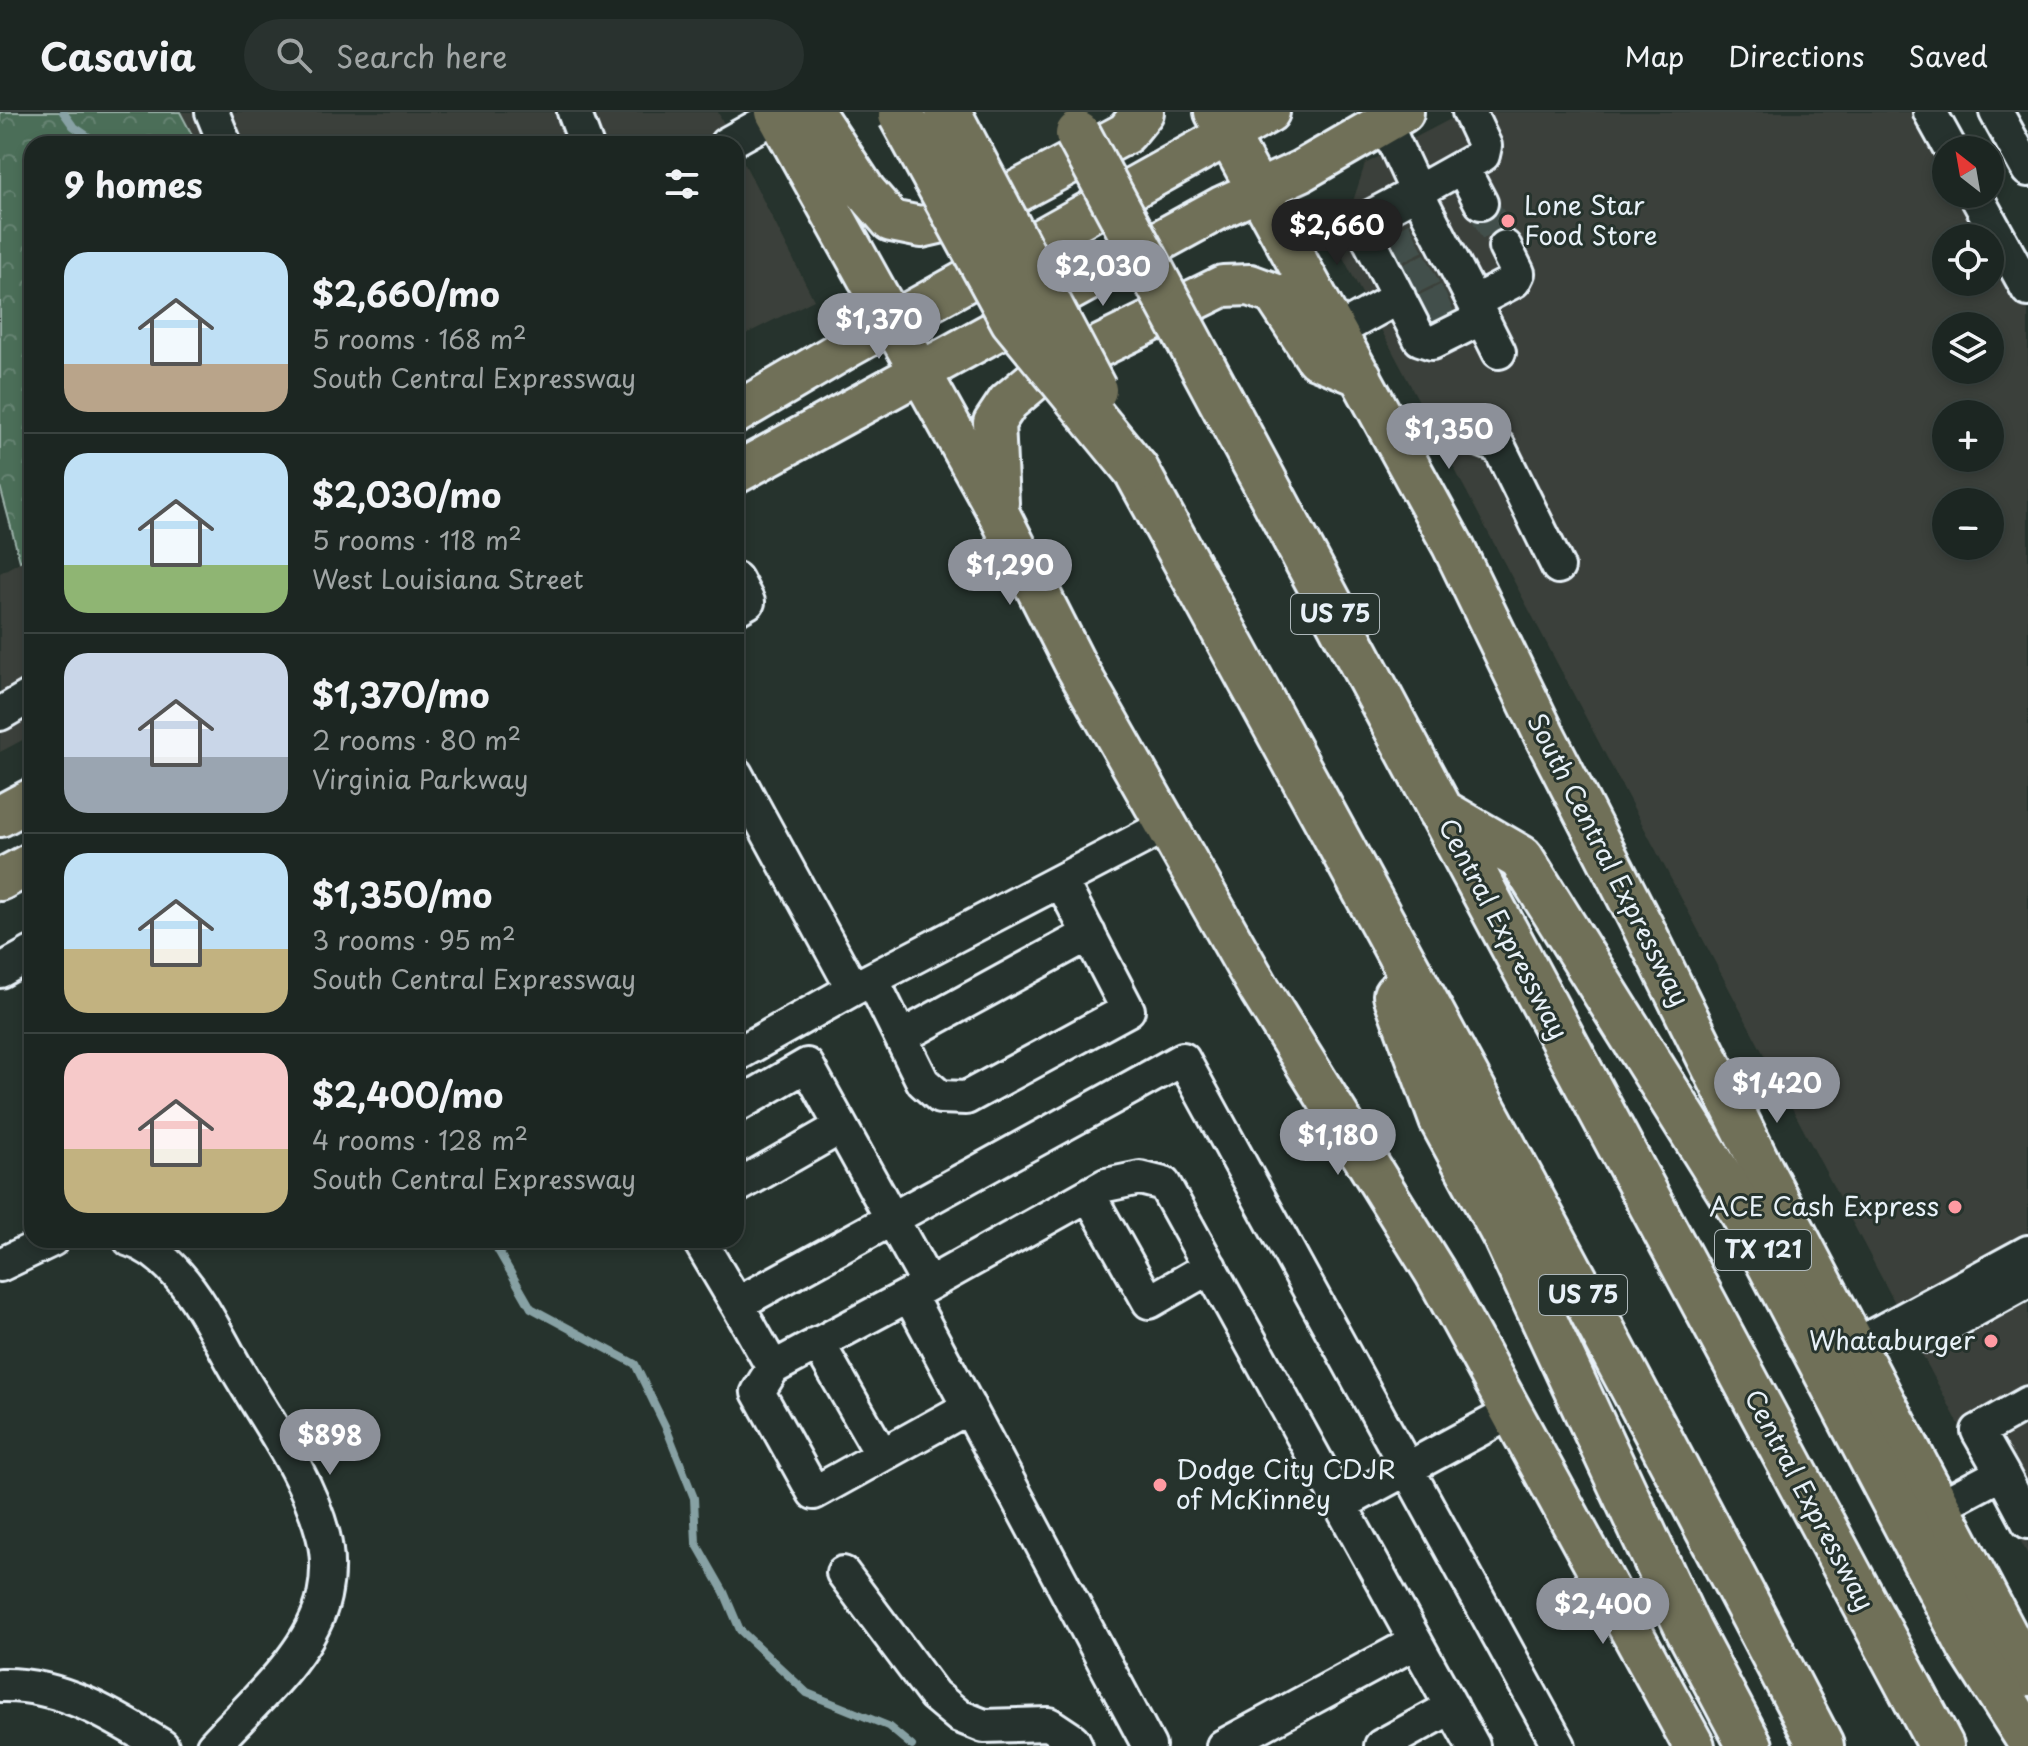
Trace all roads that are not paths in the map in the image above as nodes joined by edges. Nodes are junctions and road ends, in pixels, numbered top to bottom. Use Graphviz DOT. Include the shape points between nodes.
graph roads {
  1 [pos="212,112"];
  2 [pos="574,112"];
  3 [pos="948,112"];
  4 [pos="1143,112"];
  5 [pos="1269,112"];
  6 [pos="1469,112"];
  7 [pos="1930,112"];
  8 [pos="1996,112"];
  9 [pos="789,113"];
  10 [pos="900,114"];
  11 [pos="1394,117"];
  12 [pos="1074,119"];
  13 [pos="1221,123"];
  14 [pos="222,136"];
  15 [pos="583,136"];
  16 [pos="742,136"];
  17 [pos="1943,136"];
  18 [pos="1462,167"];
  19 [pos="2028,170"];
  20 [pos="1257,191"];
  21 [pos="1417,192"];
  22 [pos="1481,203"];
  23 [pos="1983,208"];
  24 [pos="1405,243"];
  25 [pos="1505,247"];
  26 [pos="2028,290"];
  27 [pos="1435,293"];
  28 [pos="894,321"];
  29 [pos="1336,332"];
  30 [pos="1499,352"];
  31 [pos="920,370"];
  32 [pos="1361,376"];
  33 [pos="744,408"];
  34 [pos="1465,434"];
  35 [pos="744,469"];
  36 [pos="1136,470"];
  37 [pos="998,512"];
  38 [pos="1558,567"];
  39 [pos="24,700"];
  40 [pos="0,714"];
  41 [pos="744,799"];
  42 [pos="24,803"];
  43 [pos="1440,811"];
  44 [pos="0,816"];
  45 [pos="1167,825"];
  46 [pos="1341,846"];
  47 [pos="24,867"];
  48 [pos="0,880"];
  49 [pos="1061,881"];
  50 [pos="1089,934"];
  51 [pos="24,958"];
  52 [pos="0,971"];
  53 [pos="862,984"];
  54 [pos="901,1037"];
  55 [pos="744,1050"];
  56 [pos="744,1101"];
  57 [pos="841,1127"];
  58 [pos="744,1182"];
  59 [pos="1089,1195"];
  60 [pos="892,1219"];
  61 [pos="35,1248"];
  62 [pos="147,1248"];
  63 [pos="704,1248"];
  64 [pos="2028,1252"];
  65 [pos="0,1265"];
  66 [pos="1210,1267"];
  67 [pos="2028,1281"];
  68 [pos="918,1289"];
  69 [pos="737,1304"];
  70 [pos="1928,1336"];
  71 [pos="818,1343"];
  72 [pos="1856,1345"];
  73 [pos="773,1368"];
  74 [pos="2028,1403"];
  75 [pos="969,1407"];
  76 [pos="1512,1412"];
  77 [pos="882,1455"];
  78 [pos="1408,1468"];
  79 [pos="2002,1473"];
  80 [pos="1340,1505"];
  81 [pos="1940,1506"];
  82 [pos="2028,1522"];
  83 [pos="843,1573"];
  84 [pos="1416,1642"];
  85 [pos="2028,1675"];
  86 [pos="0,1685"];
  87 [pos="1452,1707"];
  88 [pos="2028,1738"];
  89 [pos="162,1746"];
  90 [pos="213,1746"];
  91 [pos="1076,1746"];
  92 [pos="1149,1746"];
  93 [pos="1223,1746"];
  94 [pos="1381,1746"];
  95 [pos="1473,1746"];
  96 [pos="1559,1746"];
  97 [pos="1694,1746"];
  98 [pos="1750,1746"];
  99 [pos="1821,1746"];
  100 [pos="1941,1746"];
  1 -- 14 [label="street"];
  2 -- 15 [label="street"];
  3 -- 36 [label="highway, US 75, bridge"];
  4 -- 9 [label="main road" via="1126,133 973,215 921,227 891,221"];
  5 -- 13 [label="main road"];
  6 -- 18 [label="street" via="1485,146 1483,155"];
  7 -- 17 [label="street"];
  8 -- 19 [label="street"];
  9 -- 16 [label="street"];
  9 -- 28 [label="main road"];
  10 -- 36 [label="highway, bridge" via="1013,320"];
  11 -- 20 [label="main road"];
  11 -- 21 [label="street"];
  12 -- 43 [label="highway, Central Expressway / US 75, bridge"];
  13 -- 20 [label="main road, South Central Expressway"];
  13 -- 28 [label="main road"];
  18 -- 21 [label="street"];
  18 -- 22 [label="street"];
  20 -- 29 [label="main road, South Central Expressway"];
  20 -- 31 [label="main road"];
  21 -- 24 [label="street"];
  21 -- 24 [label="street" via="1370,217 1364,230"];
  23 -- 26 [label="street"];
  24 -- 27 [label="street"];
  24 -- 27 [label="street"];
  25 -- 27 [label="street" via="1518,273 1514,281"];
  27 -- 29 [label="street"];
  27 -- 30 [label="street"];
  28 -- 31 [label="main road"];
  28 -- 33 [label="main road"];
  29 -- 32 [label="main road, South Central Expressway"];
  31 -- 35 [label="main road"];
  31 -- 37 [label="main road"];
  32 -- 37 [label="main road" via="1316,358 1274,294 1250,285 1223,286 1039,376 1008,402 994,423"];
  32 -- 72 [label="main road, South Central Expressway" via="1453,546 1766,1176"];
  34 -- 38 [label="street" via="1499,447"];
  36 -- 46 [label="highway, US 75"];
  37 -- 45 [label="main road" via="1076,666"];
  39 -- 40 [label="street"];
  41 -- 53 [label="street"];
  42 -- 44 [label="main road"];
  43 -- 88 [label="highway, TX 121" via="1521,858 1743,1213 1970,1647"];
  43 -- 100 [label="highway, Central Expressway / US 75"];
  45 -- 49 [label="street"];
  45 -- 76 [label="main road" via="1260,990 1435,1272"];
  46 -- 98 [label="highway" via="1442,1120 1505,1236 1689,1631"];
  46 -- 99 [label="highway, US 75"];
  47 -- 48 [label="main road"];
  49 -- 50 [label="street"];
  49 -- 53 [label="street"];
  50 -- 54 [label="street"];
  50 -- 54 [label="street" via="1128,1010 966,1098 940,1097 923,1082"];
  51 -- 52 [label="street"];
  53 -- 54 [label="street"];
  53 -- 55 [label="street"];
  56 -- 57 [label="street" via="807,1065"];
  57 -- 58 [label="street"];
  57 -- 60 [label="street"];
  59 -- 66 [label="street" via="1106,1185 1140,1178 1164,1184"];
  59 -- 66 [label="street" via="1149,1302"];
  59 -- 68 [label="street"];
  60 -- 68 [label="street"];
  60 -- 69 [label="street"];
  60 -- 78 [label="street" via="1183,1059"];
  61 -- 65 [label="street"];
  62 -- 90 [label="street" via="191,1292 289,1457 323,1536 327,1566 316,1621 280,1673"];
  63 -- 69 [label="street"];
  64 -- 72 [label="street"];
  66 -- 80 [label="street"];
  67 -- 70 [label="street"];
  68 -- 71 [label="street"];
  68 -- 75 [label="street"];
  69 -- 73 [label="street"];
  71 -- 73 [label="street"];
  71 -- 77 [label="street"];
  72 -- 81 [label="main road, South Central Expressway"];
  73 -- 77 [label="street" via="758,1392 814,1493"];
  74 -- 79 [label="street" via="1978,1431"];
  75 -- 77 [label="street"];
  75 -- 92 [label="street"];
  76 -- 78 [label="street"];
  76 -- 97 [label="main road"];
  78 -- 80 [label="street"];
  78 -- 96 [label="street"];
  79 -- 81 [label="street"];
  79 -- 82 [label="street"];
  80 -- 84 [label="street"];
  81 -- 85 [label="main road, South Central Expressway"];
  83 -- 91 [label="street" via="934,1695 959,1716 984,1726 1049,1724"];
  84 -- 87 [label="street"];
  84 -- 93 [label="street"];
  86 -- 89 [label="street" via="72,1698"];
  87 -- 94 [label="street"];
  87 -- 95 [label="street"];
}
